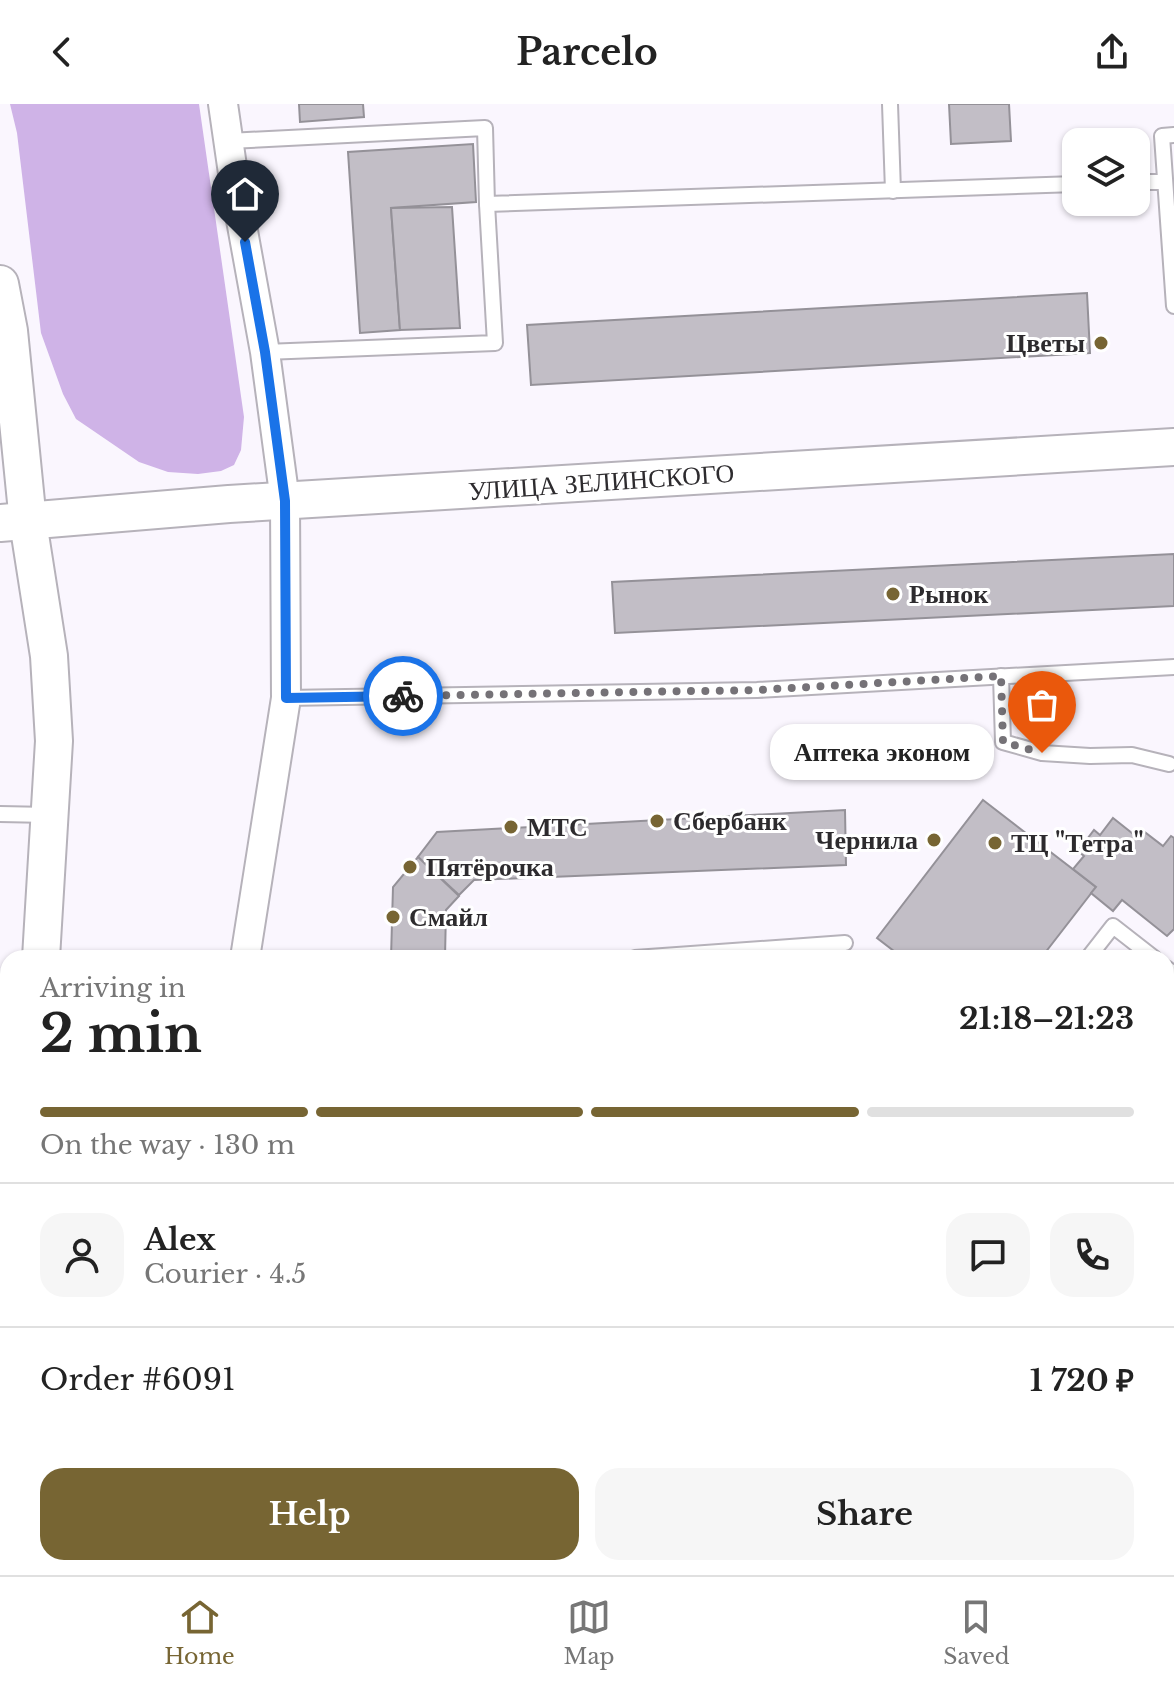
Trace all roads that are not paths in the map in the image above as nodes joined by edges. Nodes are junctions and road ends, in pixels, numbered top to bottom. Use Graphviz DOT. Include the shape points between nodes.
graph roads {
  1 [pos="223,104"];
  2 [pos="890,104"];
  3 [pos="1174,135"];
  4 [pos="229,141"];
  5 [pos="1150,182"];
  6 [pos="1165,182"];
  7 [pos="1062,185"];
  8 [pos="893,191"];
  9 [pos="487,204"];
  10 [pos="0,284"];
  11 [pos="1174,306"];
  12 [pos="265,352"];
  13 [pos="1174,447"];
  14 [pos="285,501"];
  15 [pos="14,522"];
  16 [pos="1174,667"];
  17 [pos="1001,676"];
  18 [pos="286,698"];
  19 [pos="1169,764"];
  20 [pos="0,814"];
  21 [pos="50,815"];
  22 [pos="845,943"];
  23 [pos="42,950"];
  24 [pos="246,950"];
  25 [pos="747,950"];
  26 [pos="1094,950"];
  27 [pos="1144,950"];
  1 -- 4 [label="street"];
  2 -- 8 [label="lane"];
  3 -- 6 [label="lane" via="1162,136"];
  4 -- 9 [label="lane" via="485,128"];
  4 -- 12 [label="street"];
  5 -- 6 [label="lane"];
  6 -- 11 [label="lane"];
  7 -- 8 [label="lane"];
  8 -- 9 [label="lane"];
  9 -- 12 [label="lane" via="495,343"];
  10 -- 15 [label="street" via="9,331"];
  12 -- 14 [label="street"];
  13 -- 14 [label="street, УЛИЦА ЗЕЛИНСКОГО"];
  14 -- 15 [label="street, УЛИЦА ЗЕЛИНСКОГО"];
  14 -- 18 [label="street"];
  15 -- 21 [label="street" via="49,656 54,741"];
  16 -- 17 [label="lane"];
  17 -- 18 [label="lane" via="757,690"];
  17 -- 19 [label="lane" via="1003,742 1042,753 1132,755"];
  18 -- 24 [label="street"];
  20 -- 21 [label="lane"];
  21 -- 23 [label="street"];
  22 -- 25 [label="lane"];
  26 -- 27 [label="lane" via="1113,926"];
}
